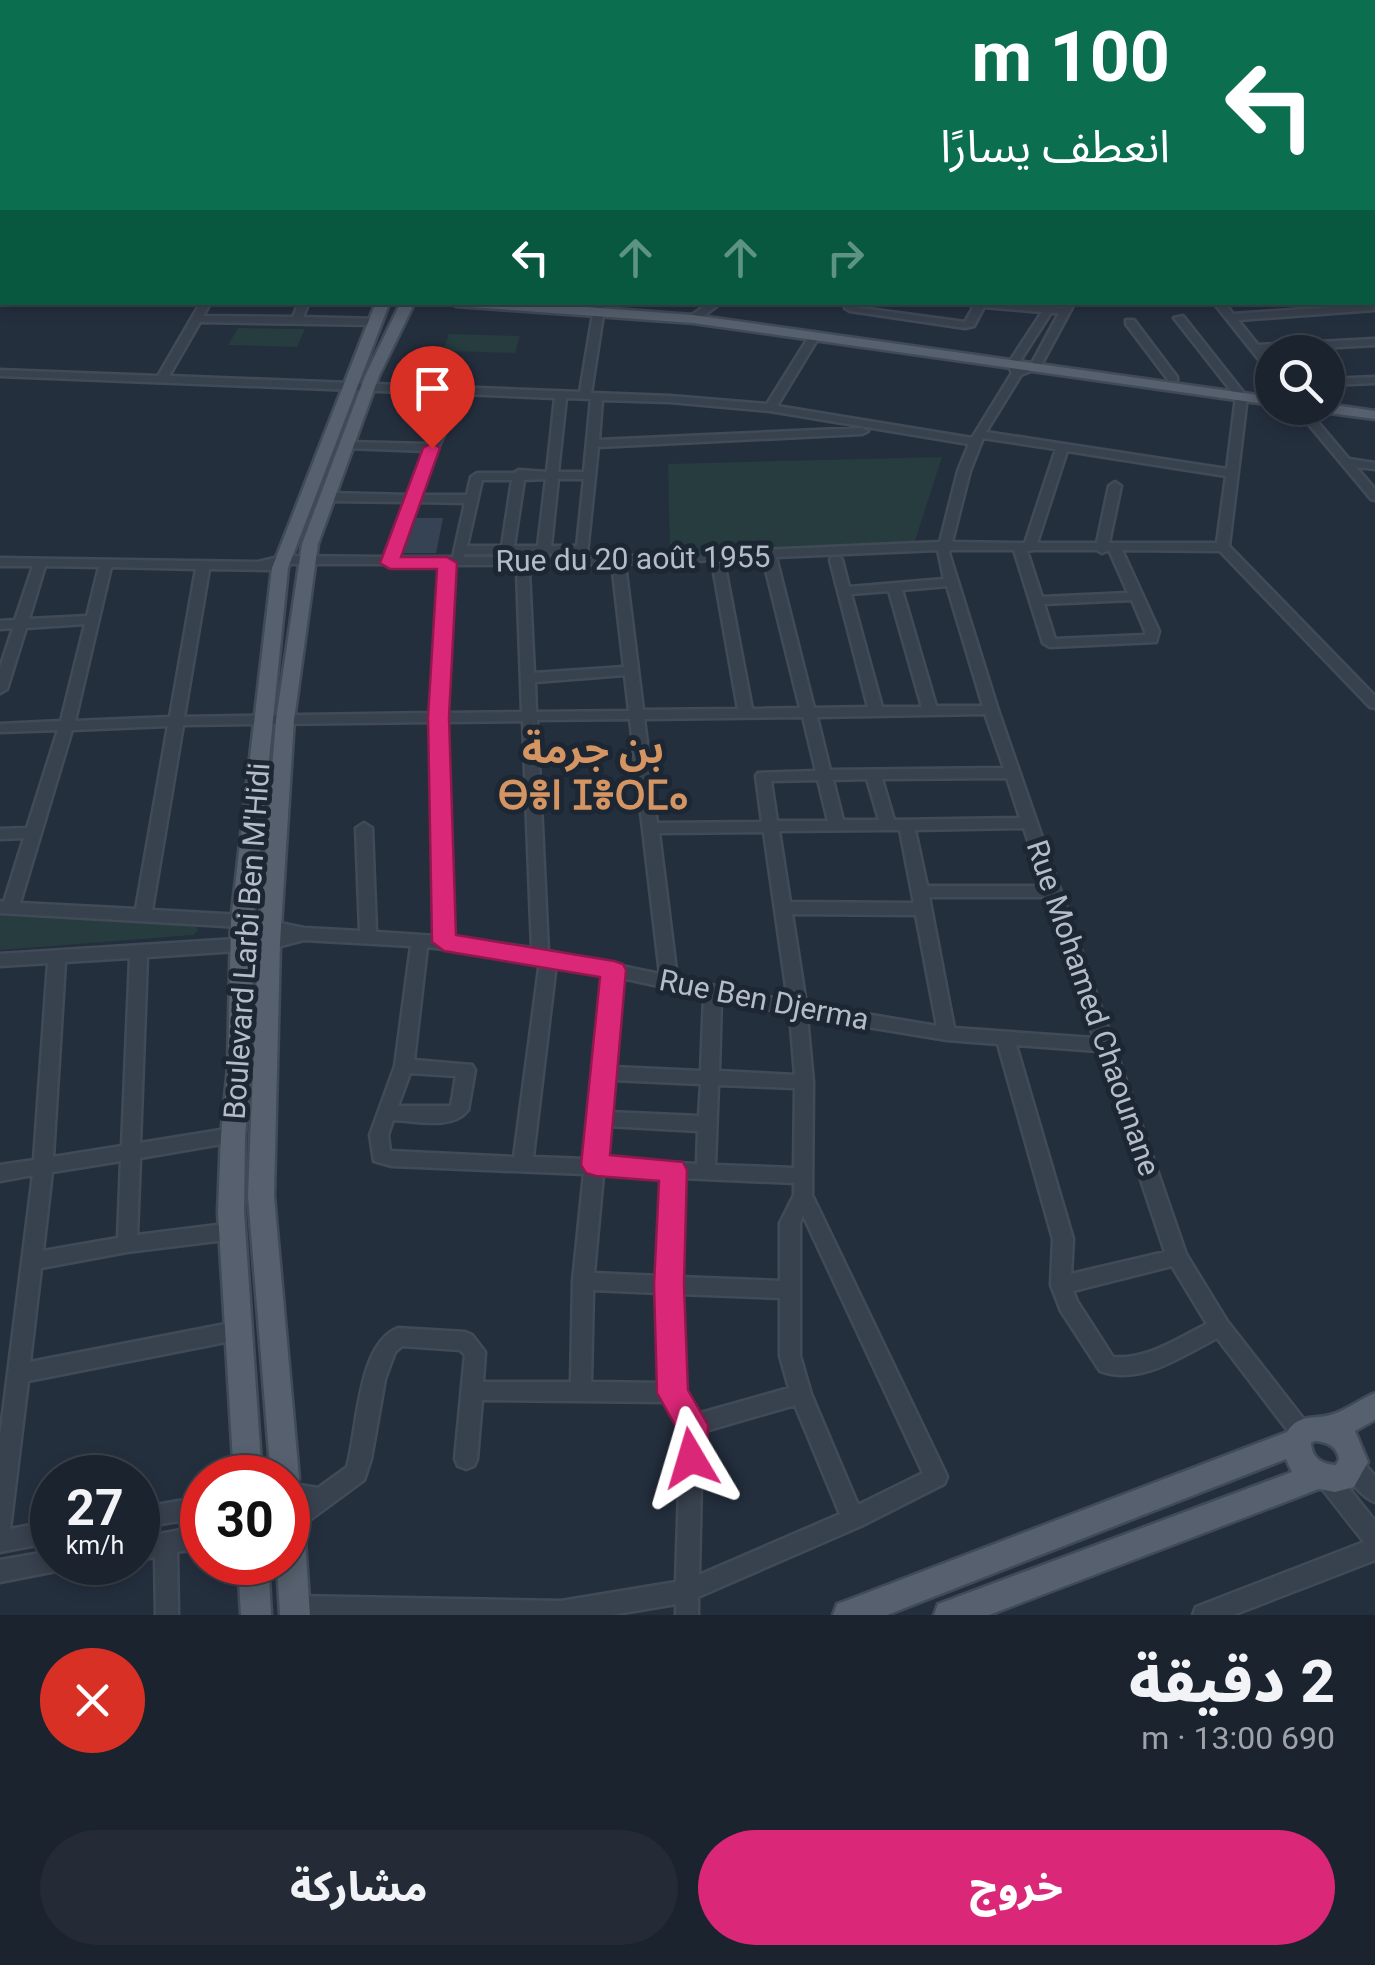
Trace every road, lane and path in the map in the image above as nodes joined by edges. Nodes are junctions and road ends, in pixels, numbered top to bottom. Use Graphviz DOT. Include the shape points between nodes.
graph roads {
  1 [pos="918,0"];
  2 [pos="1008,0"];
  3 [pos="205,305"];
  4 [pos="303,305"];
  5 [pos="381,305"];
  6 [pos="407,305"];
  7 [pos="563,305"];
  8 [pos="654,305"];
  9 [pos="980,305"];
  10 [pos="1221,305"];
  11 [pos="599,306"];
  12 [pos="1050,306"];
  13 [pos="1068,307"];
  14 [pos="850,308"];
  15 [pos="1375,308"];
  16 [pos="705,311"];
  17 [pos="1230,316"];
  18 [pos="1179,318"];
  19 [pos="199,319"];
  20 [pos="296,320"];
  21 [pos="377,322"];
  22 [pos="1130,322"];
  23 [pos="815,335"];
  24 [pos="1375,342"];
  25 [pos="1345,344"];
  26 [pos="1255,348"];
  27 [pos="1038,363"];
  28 [pos="1016,364"];
  29 [pos="0,373"];
  30 [pos="1173,379"];
  31 [pos="161,380"];
  32 [pos="1375,380"];
  33 [pos="1345,381"];
  34 [pos="360,388"];
  35 [pos="459,391"];
  36 [pos="1238,392"];
  37 [pos="1255,392"];
  38 [pos="561,394"];
  39 [pos="591,396"];
  40 [pos="1255,396"];
  41 [pos="1345,402"];
  42 [pos="741,405"];
  43 [pos="1375,406"];
  44 [pos="770,408"];
  45 [pos="1345,411"];
  46 [pos="1375,415"];
  47 [pos="1315,425"];
  48 [pos="891,430"];
  49 [pos="749,436"];
  50 [pos="978,438"];
  51 [pos="593,444"];
  52 [pos="348,445"];
  53 [pos="432,448"];
  54 [pos="1063,448"];
  55 [pos="1348,462"];
  56 [pos="1375,466"];
  57 [pos="518,474"];
  58 [pos="552,474"];
  59 [pos="1231,474"];
  60 [pos="590,475"];
  61 [pos="1115,486"];
  62 [pos="1375,496"];
  63 [pos="328,497"];
  64 [pos="412,498"];
  65 [pos="470,499"];
  66 [pos="1222,547"];
  67 [pos="1025,548"];
  68 [pos="1108,549"];
  69 [pos="507,550"];
  70 [pos="943,550"];
  71 [pos="544,551"];
  72 [pos="770,560"];
  73 [pos="836,560"];
  74 [pos="0,562"];
  75 [pos="40,562"];
  76 [pos="452,562"];
  77 [pos="106,563"];
  78 [pos="390,563"];
  79 [pos="203,564"];
  80 [pos="287,564"];
  81 [pos="618,566"];
  82 [pos="719,567"];
  83 [pos="523,572"];
  84 [pos="950,582"];
  85 [pos="894,586"];
  86 [pos="844,591"];
  87 [pos="1136,596"];
  88 [pos="1036,601"];
  89 [pos="90,620"];
  90 [pos="20,624"];
  91 [pos="0,625"];
  92 [pos="633,670"];
  93 [pos="528,678"];
  94 [pos="1356,684"];
  95 [pos="1375,685"];
  96 [pos="0,689"];
  97 [pos="1375,704"];
  98 [pos="991,710"];
  99 [pos="930,711"];
  100 [pos="876,712"];
  101 [pos="746,713"];
  102 [pos="810,713"];
  103 [pos="640,715"];
  104 [pos="439,717"];
  105 [pos="529,717"];
  106 [pos="275,720"];
  107 [pos="177,721"];
  108 [pos="67,724"];
  109 [pos="0,728"];
  110 [pos="824,773"];
  111 [pos="874,773"];
  112 [pos="1013,773"];
  113 [pos="1030,824"];
  114 [pos="837,826"];
  115 [pos="888,826"];
  116 [pos="908,826"];
  117 [pos="772,827"];
  118 [pos="364,828"];
  119 [pos="652,828"];
  120 [pos="32,832"];
  121 [pos="0,834"];
  122 [pos="1053,890"];
  123 [pos="922,900"];
  124 [pos="5,906"];
  125 [pos="784,908"];
  126 [pos="143,916"];
  127 [pos="241,932"];
  128 [pos="270,934"];
  129 [pos="368,937"];
  130 [pos="420,940"];
  131 [pos="444,942"];
  132 [pos="140,950"];
  133 [pos="57,956"];
  134 [pos="544,956"];
  135 [pos="0,960"];
  136 [pos="614,970"];
  137 [pos="669,980"];
  138 [pos="713,990"];
  139 [pos="798,1009"];
  140 [pos="948,1034"];
  141 [pos="1006,1041"];
  142 [pos="1105,1046"];
  143 [pos="404,1066"];
  144 [pos="604,1073"];
  145 [pos="710,1077"];
  146 [pos="804,1082"];
  147 [pos="389,1113"];
  148 [pos="600,1119"];
  149 [pos="708,1124"];
  150 [pos="233,1135"];
  151 [pos="132,1150"];
  152 [pos="523,1162"];
  153 [pos="596,1165"];
  154 [pos="43,1166"];
  155 [pos="673,1170"];
  156 [pos="706,1172"];
  157 [pos="0,1173"];
  158 [pos="804,1185"];
  159 [pos="233,1231"];
  160 [pos="127,1244"];
  161 [pos="1177,1257"];
  162 [pos="31,1261"];
  163 [pos="583,1281"];
  164 [pos="669,1285"];
  165 [pos="1061,1285"];
  166 [pos="788,1290"];
  167 [pos="1220,1327"];
  168 [pos="241,1330"];
  169 [pos="18,1374"];
  170 [pos="472,1390"];
  171 [pos="582,1391"];
  172 [pos="673,1393"];
  173 [pos="801,1394"];
  174 [pos="1375,1406"];
  175 [pos="692,1425"];
  176 [pos="1309,1434"];
  177 [pos="247,1455"];
  178 [pos="283,1455"];
  179 [pos="466,1459"];
  180 [pos="1346,1467"];
  181 [pos="1375,1492"];
  182 [pos="310,1503"];
  183 [pos="853,1519"];
  184 [pos="0,1526"];
  185 [pos="30,1536"];
  186 [pos="1375,1538"];
  187 [pos="0,1541"];
  188 [pos="180,1542"];
  189 [pos="166,1544"];
  190 [pos="160,1545"];
  191 [pos="1375,1550"];
  192 [pos="30,1566"];
  193 [pos="0,1571"];
  194 [pos="254,1585"];
  195 [pos="292,1585"];
  196 [pos="687,1603"];
  197 [pos="294,1611"];
  198 [pos="168,1615"];
  199 [pos="256,1615"];
  200 [pos="848,1615"];
  201 [pos="949,1615"];
  202 [pos="1204,1615"];
  1 -- 2 [label="street"];
  3 -- 19 [label="street"];
  4 -- 20 [label="street"];
  5 -- 21 [label="main road, Boulevard Larbi Ben M'Hidi"];
  6 -- 34 [label="main road"];
  7 -- 11 [label="main road"];
  8 -- 16 [label="main road"];
  9 -- 12 [label="street"];
  9 -- 14 [label="street" via="965,326"];
  10 -- 17 [label="street"];
  11 -- 16 [label="main road"];
  11 -- 39 [label="street"];
  12 -- 13 [label="street"];
  12 -- 28 [label="street"];
  13 -- 27 [label="street"];
  15 -- 17 [label="street"];
  16 -- 23 [label="main road"];
  16 -- 28 [label="main road"];
  17 -- 26 [label="street"];
  18 -- 36 [label="street"];
  19 -- 20 [label="street"];
  19 -- 31 [label="street"];
  20 -- 21 [label="street"];
  21 -- 34 [label="main road, Boulevard Larbi Ben M'Hidi"];
  22 -- 30 [label="street"];
  23 -- 28 [label="main road"];
  23 -- 44 [label="street"];
  24 -- 25 [label="street"];
  27 -- 28 [label="main road"];
  27 -- 30 [label="main road"];
  27 -- 36 [label="main road"];
  28 -- 50 [label="street"];
  29 -- 31 [label="street"];
  30 -- 36 [label="main road"];
  31 -- 34 [label="street"];
  32 -- 33 [label="street"];
  34 -- 35 [label="street"];
  34 -- 52 [label="main road"];
  34 -- 80 [label="main road, Boulevard Larbi Ben M'Hidi"];
  35 -- 38 [label="street"];
  35 -- 53 [label="street"];
  36 -- 37 [label="main road"];
  36 -- 40 [label="main road"];
  36 -- 59 [label="street"];
  38 -- 39 [label="street"];
  38 -- 58 [label="street"];
  39 -- 42 [label="street"];
  39 -- 51 [label="street"];
  41 -- 43 [label="main road"];
  42 -- 44 [label="street"];
  42 -- 49 [label="street"];
  44 -- 48 [label="street"];
  45 -- 46 [label="main road"];
  47 -- 55 [label="street"];
  48 -- 49 [label="street"];
  48 -- 50 [label="street"];
  49 -- 51 [label="street"];
  50 -- 54 [label="street"];
  50 -- 70 [label="street"];
  51 -- 60 [label="street"];
  52 -- 53 [label="street"];
  52 -- 63 [label="main road"];
  53 -- 64 [label="street"];
  54 -- 59 [label="street"];
  54 -- 67 [label="street"];
  55 -- 56 [label="street"];
  55 -- 62 [label="street"];
  57 -- 58 [label="street"];
  57 -- 65 [label="street" via="480,475"];
  57 -- 69 [label="street"];
  58 -- 60 [label="street"];
  58 -- 71 [label="street"];
  59 -- 66 [label="street"];
  60 -- 71 [label="street" via="583,550"];
  61 -- 68 [label="street"];
  63 -- 64 [label="street"];
  63 -- 80 [label="main road"];
  64 -- 65 [label="street"];
  64 -- 78 [label="street"];
  65 -- 76 [label="street"];
  66 -- 68 [label="street"];
  66 -- 94 [label="street"];
  67 -- 68 [label="street"];
  67 -- 70 [label="street"];
  67 -- 88 [label="street"];
  68 -- 87 [label="street"];
  69 -- 71 [label="street"];
  69 -- 76 [label="street"];
  70 -- 72 [label="street, Rue du 20 août 1955"];
  70 -- 73 [label="street, Rue du 20 août 1955"];
  70 -- 84 [label="street, Rue Mohamed Chaounane"];
  72 -- 73 [label="street, Rue du 20 août 1955"];
  72 -- 81 [label="street, Rue du 20 août 1955"];
  72 -- 82 [label="street, Rue du 20 août 1955"];
  72 -- 102 [label="street"];
  73 -- 86 [label="street"];
  74 -- 75 [label="street, Rue du 20 août 1955"];
  75 -- 77 [label="street, Rue du 20 août 1955"];
  75 -- 90 [label="street"];
  76 -- 78 [label="street, Rue du 20 août 1955"];
  76 -- 80 [label="street, Rue du 20 août 1955"];
  76 -- 81 [label="street, Rue du 20 août 1955"];
  76 -- 83 [label="street, Rue du 20 août 1955"];
  76 -- 104 [label="street"];
  77 -- 79 [label="street, Rue du 20 août 1955"];
  77 -- 89 [label="street"];
  78 -- 80 [label="street, Rue du 20 août 1955"];
  79 -- 80 [label="street, Rue du 20 août 1955"];
  79 -- 107 [label="street"];
  80 -- 106 [label="main road, Boulevard Larbi Ben M'Hidi"];
  81 -- 82 [label="street, Rue du 20 août 1955"];
  81 -- 83 [label="street, Rue du 20 août 1955"];
  81 -- 92 [label="street"];
  82 -- 101 [label="street"];
  83 -- 93 [label="street"];
  84 -- 85 [label="street"];
  84 -- 98 [label="street, Rue Mohamed Chaounane"];
  85 -- 86 [label="street"];
  85 -- 99 [label="street"];
  86 -- 100 [label="street"];
  87 -- 88 [label="street"];
  87 -- 88 [label="street" via="1152,631 1151,639 1139,642 1050,643"];
  89 -- 90 [label="street"];
  89 -- 108 [label="street"];
  90 -- 91 [label="street"];
  90 -- 96 [label="street"];
  92 -- 93 [label="street"];
  92 -- 103 [label="street"];
  93 -- 105 [label="street"];
  94 -- 95 [label="street"];
  94 -- 97 [label="street"];
  98 -- 99 [label="street"];
  98 -- 112 [label="street, Rue Mohamed Chaounane"];
  99 -- 100 [label="street"];
  100 -- 102 [label="street"];
  101 -- 102 [label="street"];
  101 -- 103 [label="street"];
  102 -- 110 [label="street"];
  103 -- 105 [label="street"];
  103 -- 119 [label="street"];
  104 -- 105 [label="street"];
  104 -- 106 [label="street"];
  104 -- 131 [label="street"];
  105 -- 134 [label="street"];
  106 -- 107 [label="street"];
  106 -- 127 [label="main road, Boulevard Larbi Ben M'Hidi"];
  106 -- 128 [label="main road"];
  107 -- 108 [label="street"];
  107 -- 126 [label="street"];
  108 -- 109 [label="street"];
  108 -- 120 [label="street"];
  110 -- 111 [label="street"];
  110 -- 114 [label="street"];
  110 -- 117 [label="street" via="763,776"];
  111 -- 112 [label="street"];
  111 -- 115 [label="street"];
  112 -- 113 [label="street, Rue Mohamed Chaounane"];
  113 -- 116 [label="street"];
  113 -- 122 [label="street, Rue Mohamed Chaounane"];
  114 -- 115 [label="street"];
  114 -- 117 [label="street"];
  115 -- 116 [label="street"];
  116 -- 123 [label="street"];
  117 -- 119 [label="street"];
  117 -- 125 [label="street"];
  118 -- 129 [label="street"];
  119 -- 137 [label="street"];
  120 -- 121 [label="street"];
  120 -- 124 [label="street"];
  122 -- 123 [label="street"];
  122 -- 142 [label="street, Rue Mohamed Chaounane"];
  123 -- 125 [label="street"];
  123 -- 140 [label="street"];
  124 -- 126 [label="street"];
  125 -- 139 [label="street"];
  126 -- 127 [label="street"];
  127 -- 128 [label="street, Rue Ben Djerma"];
  127 -- 132 [label="street"];
  127 -- 150 [label="main road, Boulevard Larbi Ben M'Hidi"];
  128 -- 129 [label="street, Rue Ben Djerma"];
  128 -- 178 [label="main road" via="261,1196"];
  129 -- 130 [label="street, Rue Ben Djerma"];
  130 -- 131 [label="street, Rue Ben Djerma"];
  130 -- 143 [label="street"];
  131 -- 134 [label="street, Rue Ben Djerma"];
  132 -- 133 [label="street"];
  132 -- 151 [label="street"];
  133 -- 135 [label="street"];
  133 -- 154 [label="street"];
  134 -- 136 [label="street, Rue Ben Djerma"];
  134 -- 152 [label="street"];
  136 -- 137 [label="street, Rue Ben Djerma"];
  136 -- 144 [label="street"];
  137 -- 138 [label="street, Rue Ben Djerma"];
  138 -- 139 [label="street, Rue Ben Djerma"];
  138 -- 145 [label="street"];
  139 -- 140 [label="street, Rue Ben Djerma"];
  139 -- 146 [label="street"];
  140 -- 141 [label="street, Rue Ben Djerma"];
  141 -- 142 [label="street, Rue Ben Djerma"];
  141 -- 165 [label="street" via="1063,1239"];
  142 -- 161 [label="street, Rue Mohamed Chaounane"];
  143 -- 147 [label="street"];
  143 -- 147 [label="street" via="466,1070 459,1110"];
  144 -- 145 [label="street"];
  144 -- 148 [label="street"];
  145 -- 146 [label="street"];
  145 -- 149 [label="street"];
  146 -- 158 [label="street"];
  147 -- 152 [label="street" via="381,1156"];
  148 -- 149 [label="street"];
  148 -- 153 [label="street"];
  149 -- 156 [label="street"];
  150 -- 151 [label="street"];
  150 -- 159 [label="main road, Boulevard Larbi Ben M'Hidi"];
  151 -- 154 [label="street"];
  151 -- 160 [label="street"];
  152 -- 153 [label="street"];
  153 -- 155 [label="street"];
  153 -- 163 [label="street"];
  154 -- 157 [label="street"];
  154 -- 162 [label="street"];
  155 -- 156 [label="street"];
  155 -- 164 [label="street"];
  156 -- 158 [label="street"];
  158 -- 166 [label="street" via="790,1223"];
  158 -- 183 [label="street" via="936,1477"];
  159 -- 160 [label="street"];
  159 -- 168 [label="main road, Boulevard Larbi Ben M'Hidi"];
  160 -- 162 [label="street"];
  161 -- 165 [label="street"];
  161 -- 167 [label="street, Rue Mohamed Chaounane"];
  162 -- 169 [label="street"];
  163 -- 164 [label="street"];
  163 -- 171 [label="street"];
  164 -- 166 [label="street"];
  164 -- 172 [label="street"];
  165 -- 167 [label="street" via="1106,1364 1118,1368"];
  166 -- 173 [label="street" via="790,1356"];
  167 -- 176 [label="street, Rue Mohamed Chaounane"];
  168 -- 169 [label="street"];
  168 -- 177 [label="main road, Boulevard Larbi Ben M'Hidi"];
  169 -- 184 [label="street"];
  170 -- 171 [label="street"];
  170 -- 179 [label="street"];
  170 -- 182 [label="street" via="476,1352 465,1341 390,1341 356,1473"];
  171 -- 172 [label="street"];
  172 -- 175 [label="street"];
  173 -- 175 [label="street"];
  173 -- 183 [label="street"];
  174 -- 176 [label="main road"];
  175 -- 196 [label="street"];
  176 -- 180 [label="main road" via="1345,1440"];
  176 -- 180 [label="main road" via="1300,1460"];
  176 -- 200 [label="main road"];
  180 -- 181 [label="street"];
  180 -- 186 [label="street"];
  180 -- 201 [label="main road"];
  183 -- 196 [label="street"];
  185 -- 187 [label="street"];
  188 -- 189 [label="street"];
  189 -- 190 [label="street"];
  189 -- 198 [label="street"];
  191 -- 202 [label="street"];
  192 -- 193 [label="street"];
  194 -- 199 [label="main road"];
  195 -- 197 [label="main road"];
  196 -- 197 [label="street" via="561,1612"];
}
